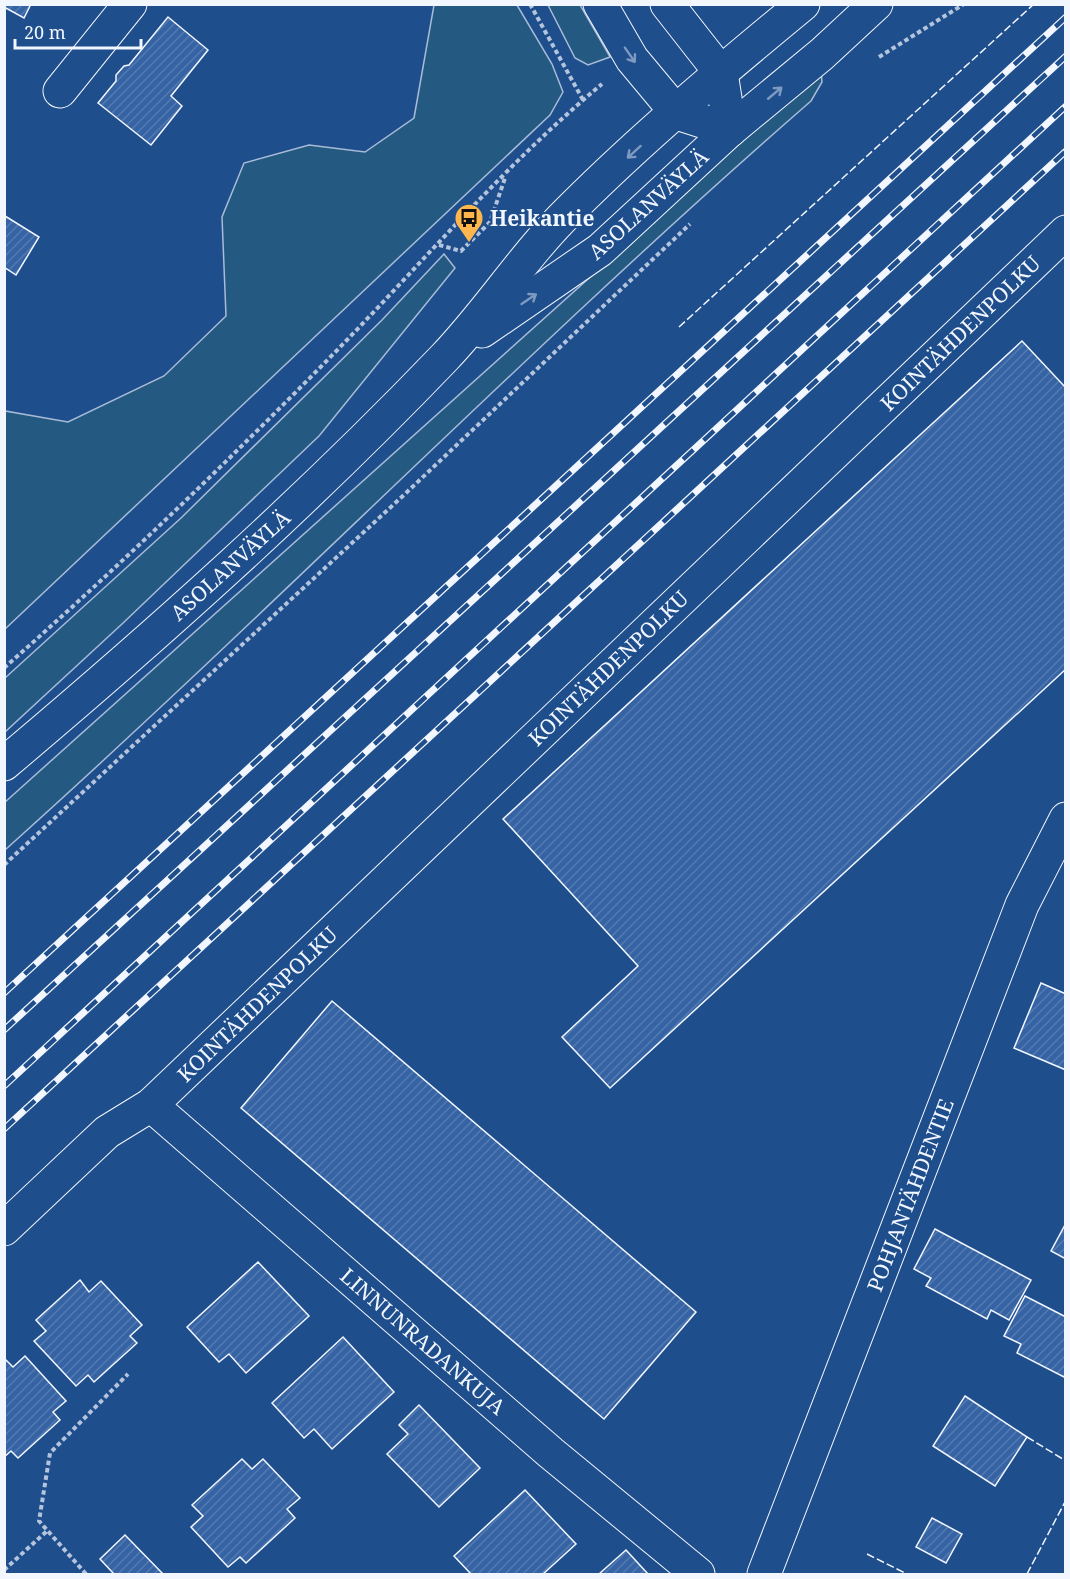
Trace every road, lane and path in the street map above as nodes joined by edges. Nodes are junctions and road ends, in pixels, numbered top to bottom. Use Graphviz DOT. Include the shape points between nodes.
graph roads {
  1 [pos="130,4"];
  2 [pos="530,4"];
  3 [pos="600,4"];
  4 [pos="666,4"];
  5 [pos="803,4"];
  6 [pos="876,4"];
  7 [pos="964,4"];
  8 [pos="875,59"];
  9 [pos="721,73"];
  10 [pos="60,91"];
  11 [pos="677,113"];
  12 [pos="730,130"];
  13 [pos="505,176"];
  14 [pos="698,216"];
  15 [pos="1065,232"];
  16 [pos="439,245"];
  17 [pos="446,356"];
  18 [pos="4,668"];
  19 [pos="4,764"];
  20 [pos="1065,819"];
  21 [pos="4,865"];
  22 [pos="151,1105"];
  23 [pos="4,1229"];
  24 [pos="128,1374"];
  25 [pos="47,1531"];
  26 [pos="4,1570"];
  27 [pos="86,1575"];
  28 [pos="698,1575"];
  29 [pos="764,1575"];
  1 -- 10 [label="street"];
  2 -- 13 [label="path" via="583,100"];
  3 -- 11 [label="street, one-way" via="632,59"];
  4 -- 9 [label="street"];
  5 -- 9 [label="street, ASOLANVÄYLÄ"];
  12 -- 6 [label="street, ASOLANVÄYLÄ, one-way"];
  7 -- 8 [label="path"];
  9 -- 11 [label="street, ASOLANVÄYLÄ"];
  9 -- 12 [label="street"];
  11 -- 12 [label="street"];
  11 -- 17 [label="street, ASOLANVÄYLÄ, one-way" via="569,211"];
  17 -- 12 [label="street, ASOLANVÄYLÄ, one-way" via="600,250"];
  13 -- 16 [label="path"];
  13 -- 16 [label="path" via="490,222 461,251"];
  14 -- 21 [label="path"];
  15 -- 22 [label="street, KOINTÄHDENPOLKU"];
  16 -- 18 [label="path" via="300,388"];
  17 -- 19 [label="street, ASOLANVÄYLÄ" via="286,515"];
  20 -- 29 [label="street, POHJANTÄHDENTIE" via="1022,904"];
  22 -- 23 [label="street, KOINTÄHDENPOLKU" via="106,1132"];
  22 -- 28 [label="street, LINNUNRADANKUJA" via="551,1453"];
  24 -- 25 [label="path" via="50,1453 39,1521"];
  25 -- 26 [label="path"];
  25 -- 27 [label="path"];
}
